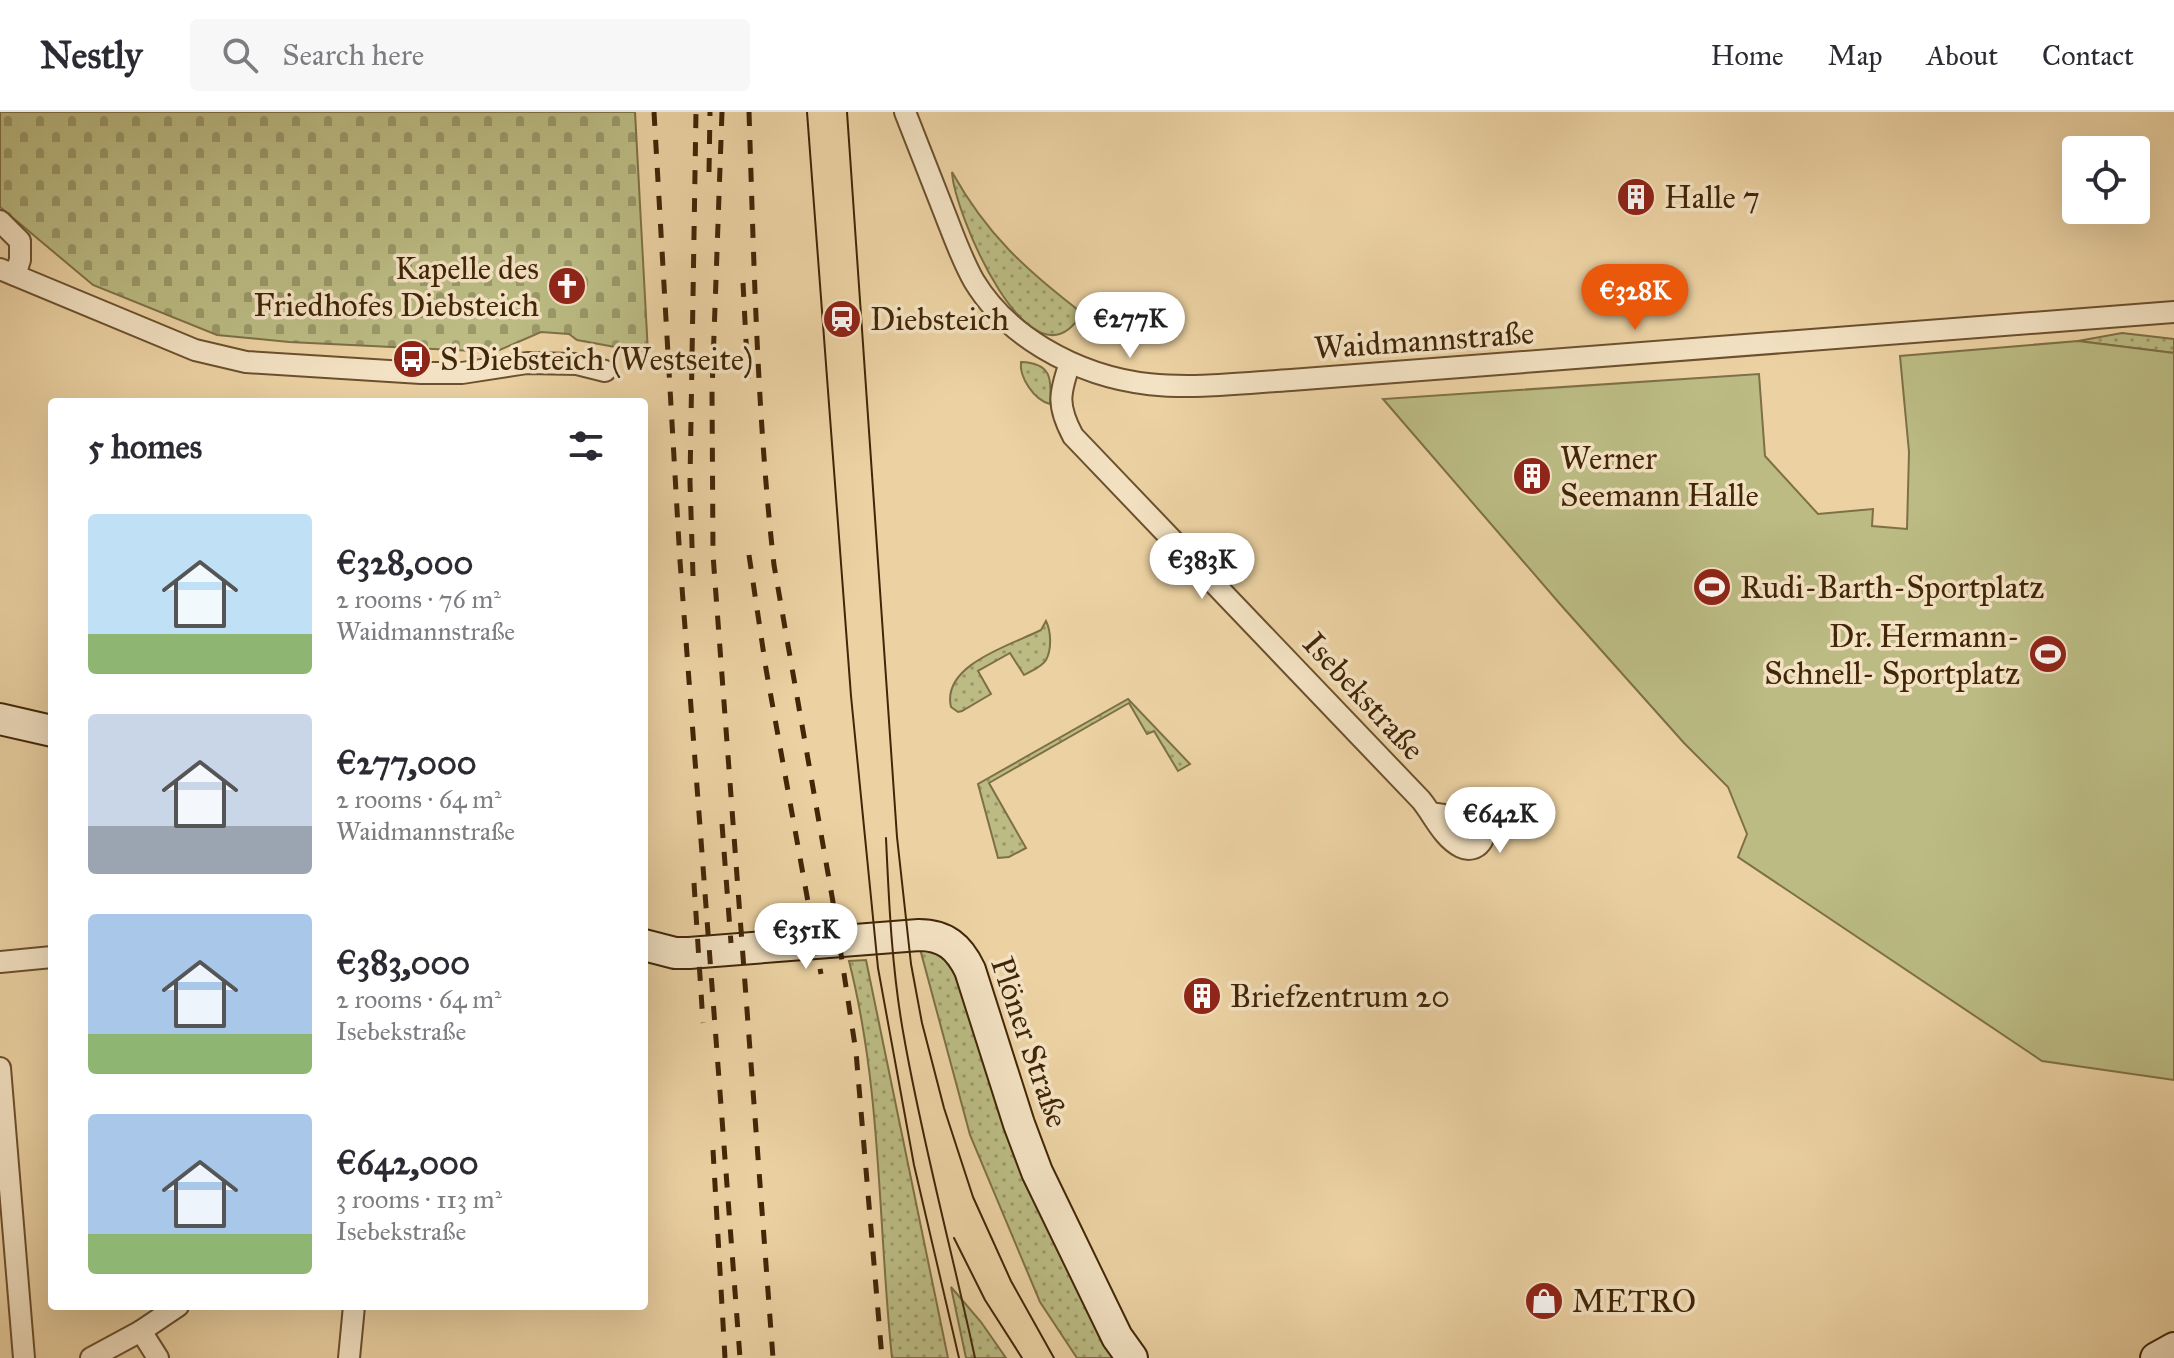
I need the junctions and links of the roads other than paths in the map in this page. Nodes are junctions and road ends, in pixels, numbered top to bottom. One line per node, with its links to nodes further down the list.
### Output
1 (905, 112): 5 (street, Waidmannstraße)
2 (0, 221): 3 (street)
3 (8, 272): 6 (street)
4 (2174, 312): 5 (street, Waidmannstraße)
5 (1070, 363): 9 (street, Isebekstraße)
6 (605, 371)
7 (0, 719): 8 (street)
8 (48, 730)
9 (1431, 813)
10 (648, 946): 21 (street, Plöner Straße)
11 (48, 957): 12 (street)
12 (0, 962)
13 (0, 1068): 17 (street)
14 (172, 1310): 16 (street)
15 (354, 1310): 20 (street)
16 (141, 1331): 18 (street); 19 (street)
17 (24, 1358)
18 (91, 1358)
19 (158, 1358)
20 (349, 1358)
21 (1132, 1358)

